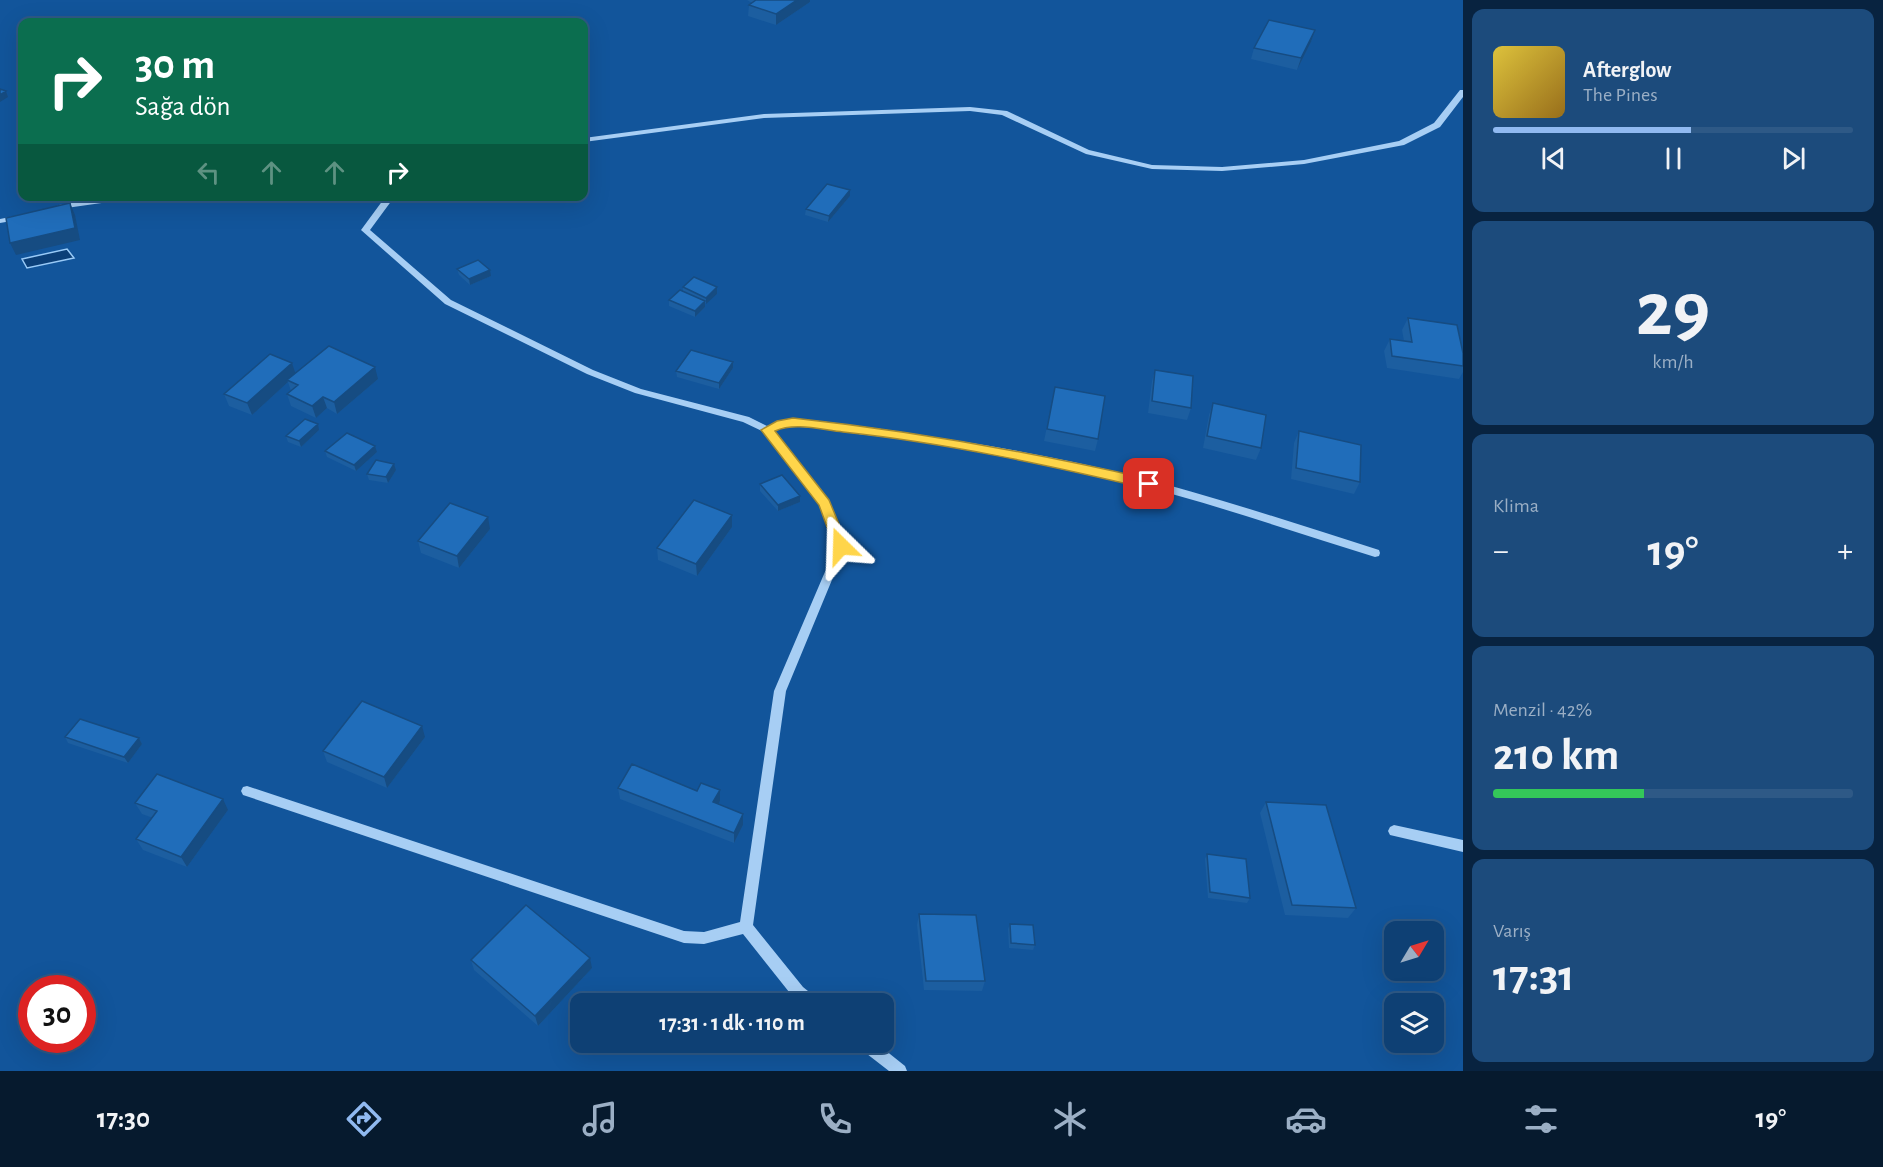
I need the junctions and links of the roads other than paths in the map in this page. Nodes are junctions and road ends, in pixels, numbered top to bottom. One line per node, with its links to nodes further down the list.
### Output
1 (1463, 92): 2 (street)
2 (588, 139)
3 (104, 201): 5 (street)
4 (387, 201): 8 (street)
5 (51, 209)
6 (30, 214): 7 (street)
7 (0, 222)
8 (767, 430): 9 (street); 13 (street)
9 (1375, 552)
10 (248, 791): 13 (street)
11 (1394, 831): 12 (street)
12 (1463, 846)
13 (746, 927): 14 (street)
14 (799, 993)
15 (877, 1053): 16 (street)
16 (900, 1071)

